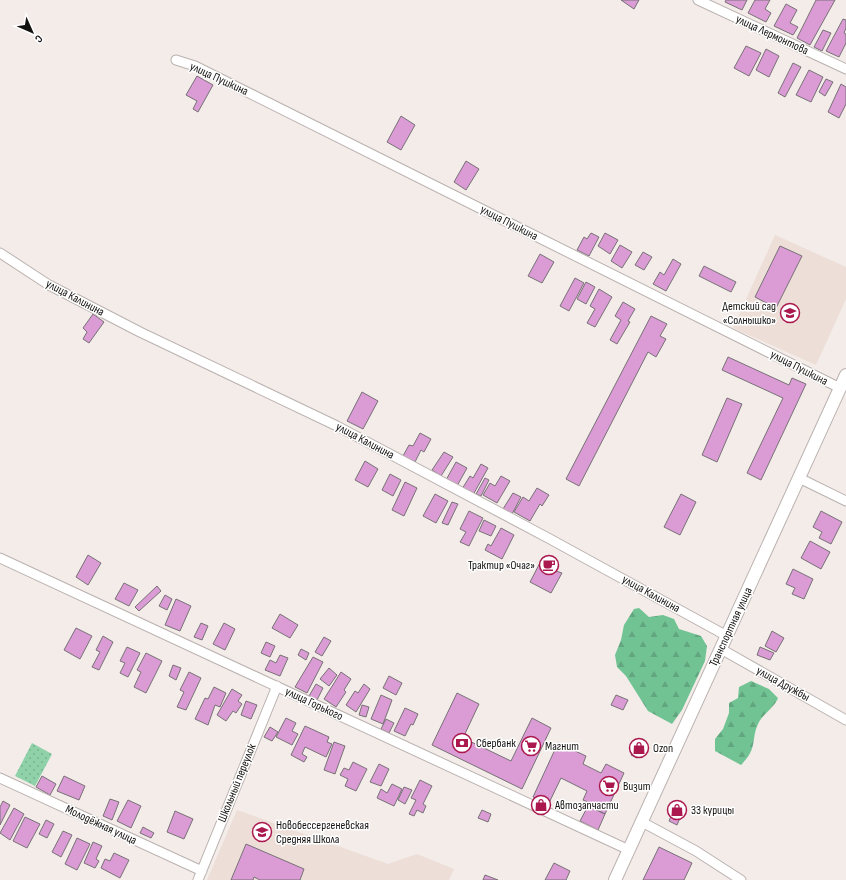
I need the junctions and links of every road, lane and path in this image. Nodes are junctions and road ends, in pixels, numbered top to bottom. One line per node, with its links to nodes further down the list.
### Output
1 (698, 0): 3 (street, улица Лермонтова)
2 (176, 60): 6 (street, улица Пушкина)
3 (846, 69)
4 (0, 253): 10 (street, улица Калинина)
5 (846, 374): 6 (street, Транспортная улица)
6 (840, 388): 7 (street, Транспортная улица)
7 (799, 478): 8 (street); 10 (street, Транспортная улица)
8 (846, 500)
9 (0, 558): 12 (street, улица Горького)
10 (727, 636): 11 (street, Транспортная улица)
11 (721, 649): 13 (street, улица Дружбы); 15 (street, Транспортная улица)
12 (277, 686): 16 (street, улица Горького); 17 (street, Школьный переулок)
13 (846, 720)
14 (0, 778): 17 (street, Молодёжная улица)
15 (642, 822): 16 (street, Транспортная улица); 20 (street)
16 (629, 850): 19 (street, Транспортная улица)
17 (202, 871): 18 (street, Школьный переулок)
18 (198, 880)
19 (615, 880)
20 (741, 880)

